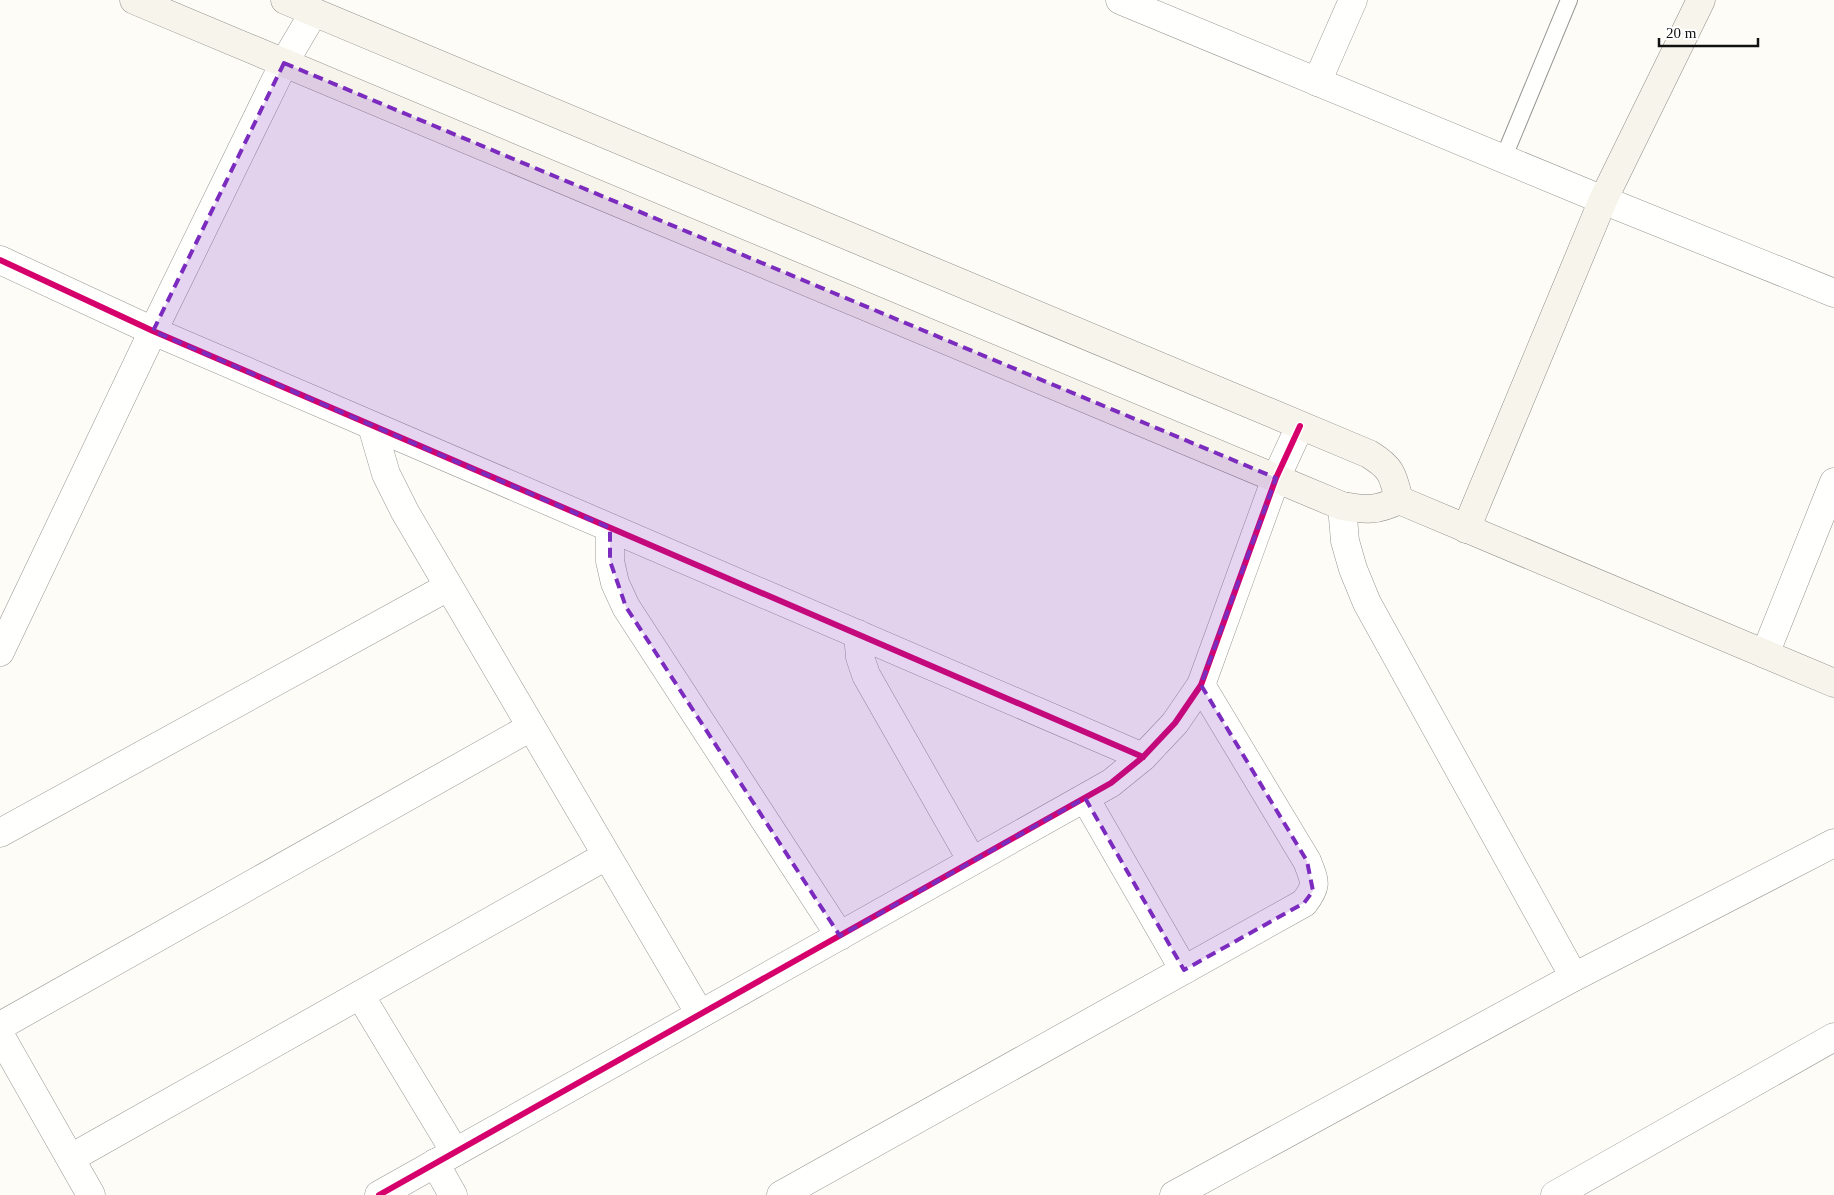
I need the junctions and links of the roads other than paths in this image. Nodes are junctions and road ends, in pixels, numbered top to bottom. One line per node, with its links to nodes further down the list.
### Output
1 (134, 0): 8 (main road)
2 (285, 0): 7 (main road)
3 (1120, 0): 9 (street)
4 (1352, 0): 9 (street)
5 (1569, 0): 10 (lane)
6 (1701, 0): 11 (main road)
7 (314, 12): 8 (street); 16 (main road)
8 (284, 63): 14 (street); 17 (main road)
9 (1317, 82): 10 (street)
10 (1504, 159): 11 (street)
11 (1603, 200): 13 (street); 22 (main road)
12 (0, 260): 14 (street)
13 (1834, 293)
14 (153, 331): 15 (street); 25 (street)
15 (372, 426): 21 (street); 23 (street)
16 (1300, 426): 17 (street); 19 (main road)
17 (1276, 478): 20 (main road); 28 (street)
18 (1834, 482): 26 (street)
19 (1399, 500): 20 (main road); 22 (main road)
20 (1342, 506): 38 (street)
21 (610, 528): 24 (street); 36 (street)
22 (1466, 529): 26 (main road)
23 (448, 587): 29 (street); 32 (street)
24 (858, 634): 30 (street); 35 (street)
25 (0, 652)
26 (1765, 654): 27 (main road)
27 (1834, 683)
28 (1201, 685): 30 (street); 37 (street)
29 (531, 727): 34 (street); 41 (street)
30 (1143, 757): 31 (street)
31 (1085, 798): 35 (street); 37 (street)
32 (0, 833)
33 (1834, 843): 38 (street)
34 (606, 856): 39 (street); 40 (street)
35 (972, 862): 36 (street)
36 (840, 936): 40 (street)
37 (1184, 970): 49 (street)
38 (1574, 977): 50 (street)
39 (360, 995): 44 (street); 45 (street)
40 (700, 1014): 45 (street)
41 (0, 1026)
42 (0, 1035): 44 (street)
43 (1834, 1037): 51 (street)
44 (70, 1158): 46 (street)
45 (445, 1158): 47 (street); 48 (street)
46 (91, 1195)
47 (379, 1195)
48 (453, 1195)
49 (782, 1195)
50 (1174, 1195)
51 (1554, 1195)

